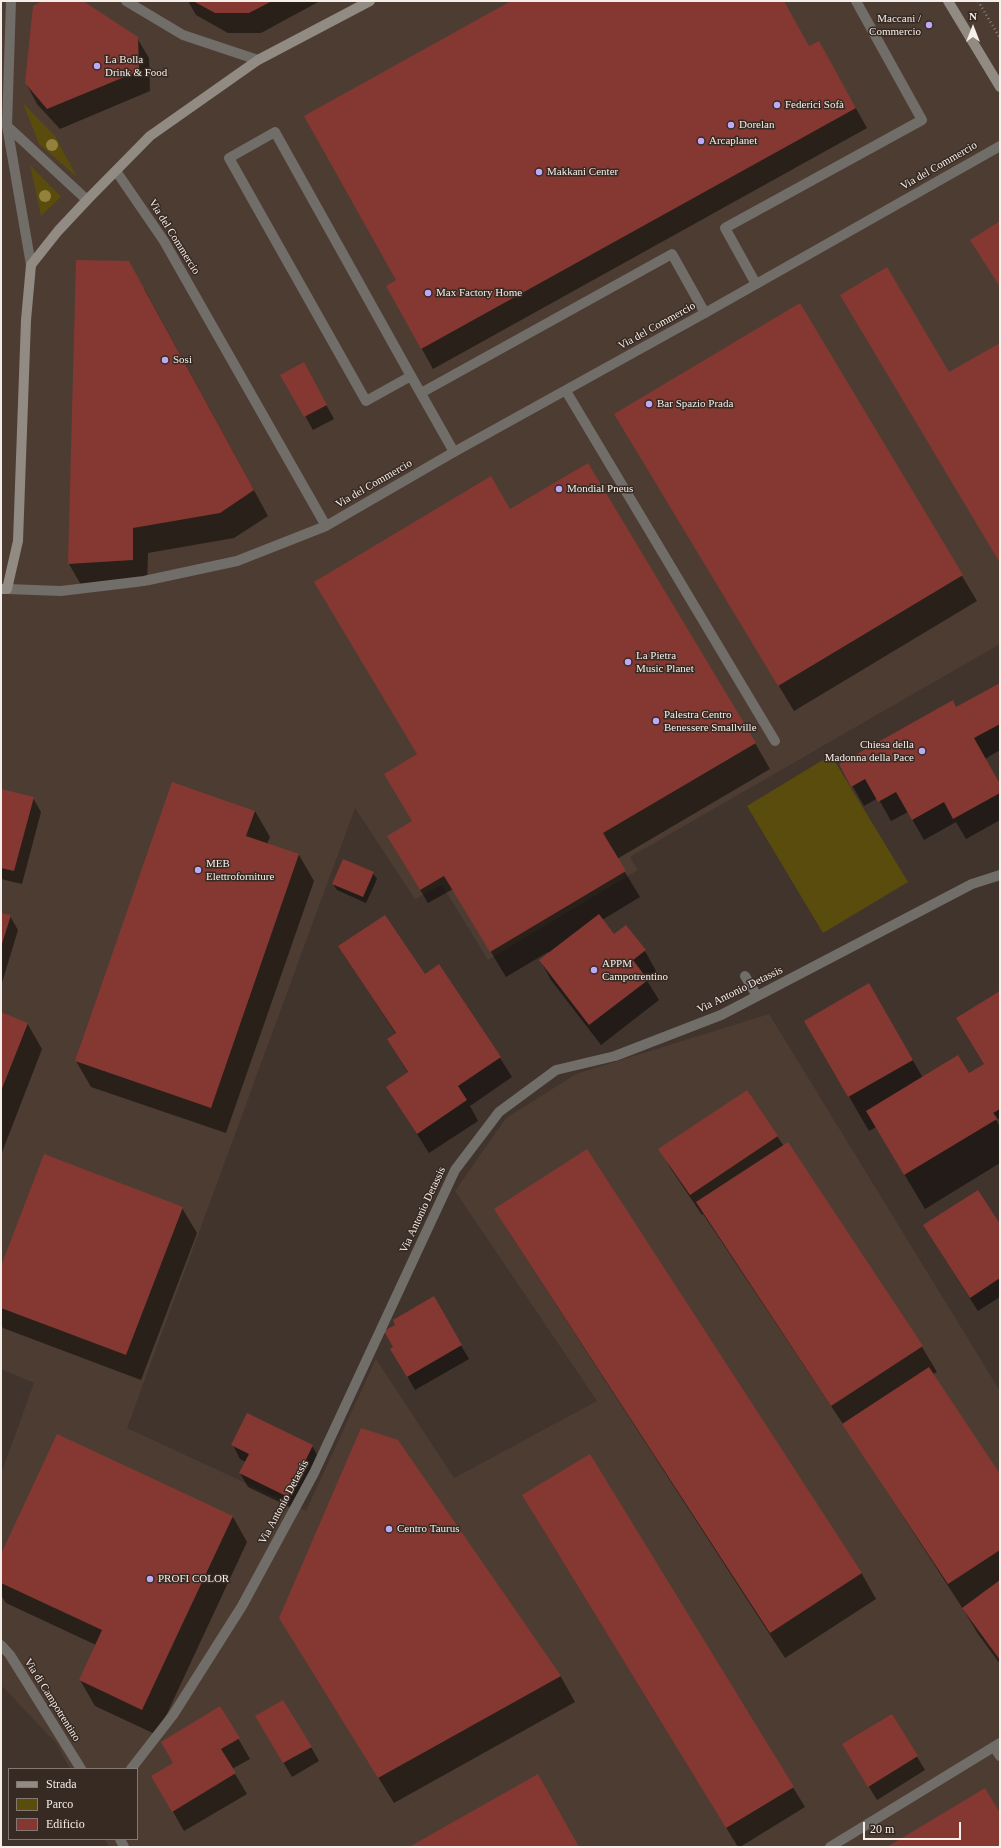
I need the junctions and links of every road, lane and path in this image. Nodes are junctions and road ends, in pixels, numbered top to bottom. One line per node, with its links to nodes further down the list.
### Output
1 (11, 1): 10 (street, Via del Commercio)
2 (126, 1): 8 (street)
3 (370, 1): 8 (street)
4 (856, 1): 15 (street)
5 (948, 1): 9 (street)
6 (978, 1): 7 (path)
7 (1000, 38)
8 (258, 60): 12 (street)
9 (1000, 87)
10 (7, 126): 13 (street); 14 (street, Via del Commercio)
11 (1000, 146): 15 (street, Via del Commercio)
12 (116, 171): 13 (street); 21 (street, Via del Commercio)
13 (87, 200): 14 (street)
14 (31, 265): 22 (street, Via del Commercio)
15 (756, 284): 16 (street, Via del Commercio)
16 (705, 313): 18 (street, Via del Commercio); 19 (street)
17 (411, 376): 17 (street); 19 (street)
18 (566, 391): 20 (street, Via del Commercio); 23 (street)
19 (421, 393): 20 (street)
20 (454, 452): 21 (street, Via del Commercio)
21 (326, 526): 22 (street, Via del Commercio)
22 (4, 589)
23 (775, 741)
24 (1000, 875): 26 (street, Via Antonio Detassis)
25 (745, 976): 26 (street)
26 (757, 996): 31 (street, Via Antonio Detassis)
27 (1, 1645): 30 (street, Via di Campotrentino)
28 (997, 1745): 29 (street); 32 (street)
29 (1000, 1756)
30 (80, 1768)
31 (132, 1768)
32 (830, 1847)

